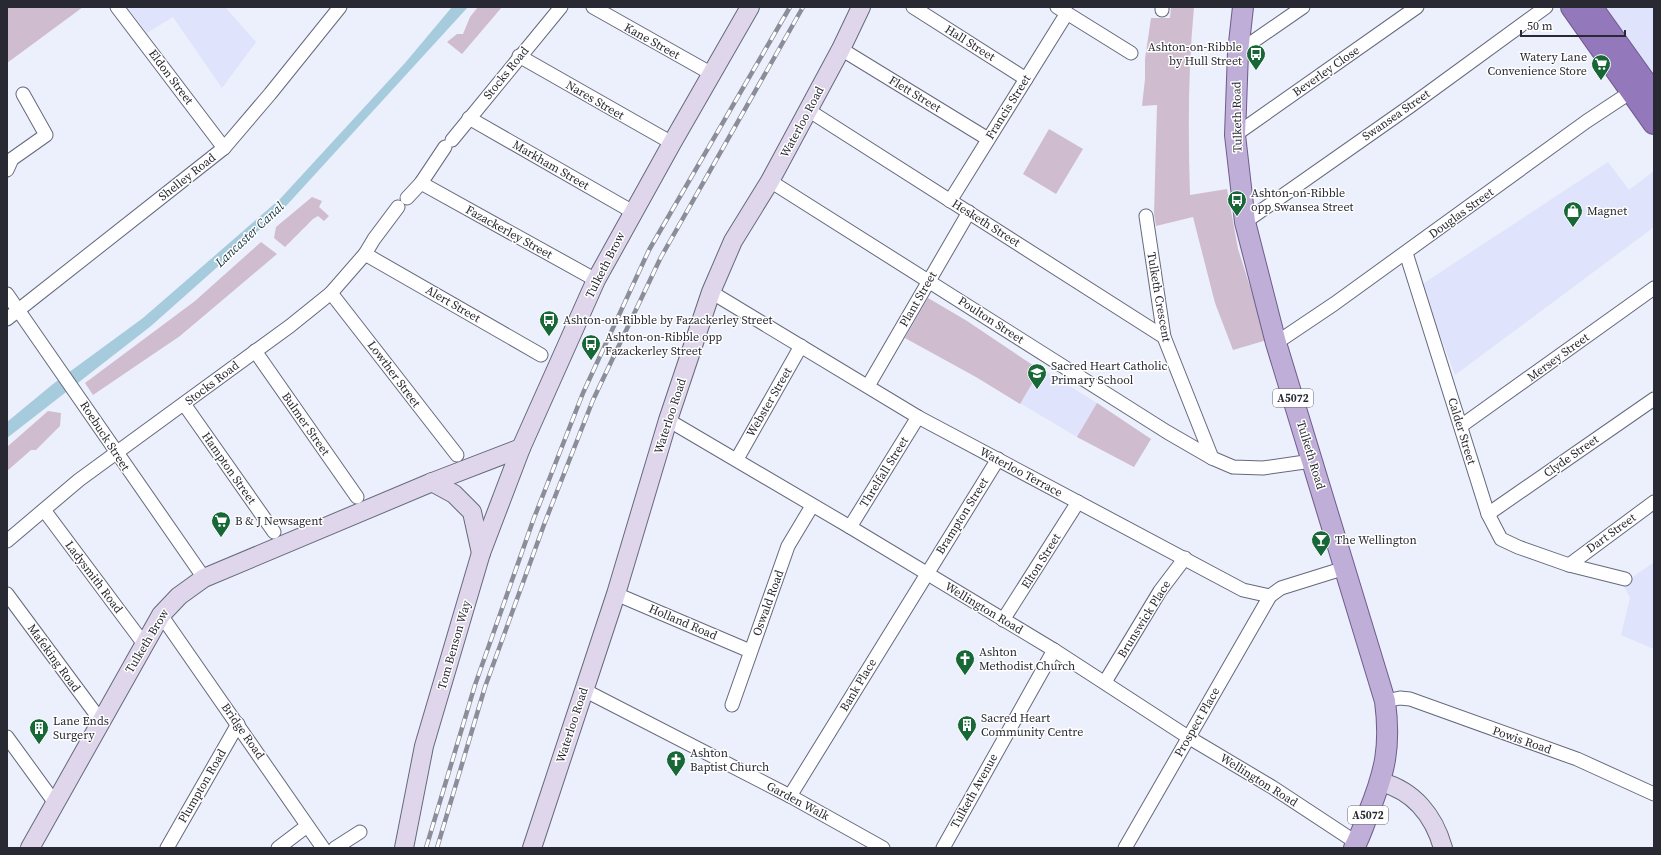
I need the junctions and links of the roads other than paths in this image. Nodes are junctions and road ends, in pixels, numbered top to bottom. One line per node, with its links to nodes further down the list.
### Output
1 (117, 7): 29 (street, Eldon Street)
2 (340, 7): 29 (street, Shelley Road)
3 (561, 7): 18 (street, Stocks Road)
4 (593, 7): 19 (street, Kane Street)
5 (750, 7): 19 (street, Tulketh Brow)
6 (861, 7): 15 (street, Waterloo Road)
7 (913, 7): 20 (street, Hall Street)
8 (1243, 7): 16 (main road, Tulketh Road / A5072)
9 (1303, 7): 16 (street)
10 (1417, 7): 26 (street, Beverley Close)
11 (1546, 7): 37 (street, Swansea Street)
12 (1572, 7): 21 (highway)
13 (1591, 7): 21 (highway)
14 (1062, 10): 17 (street); 20 (street, Francis Street)
15 (841, 49): 23 (street, Waterloo Road); 27 (street, Flett Street)
16 (1238, 52): 26 (main road, Tulketh Road / A5072)
17 (1131, 53)
18 (519, 56): 24 (street, Stocks Road); 28 (street, Nares Street)
19 (712, 74): 28 (street, Tulketh Brow)
20 (1026, 79): 27 (street, Francis Street)
21 (1644, 90): 25 (highway); 38 (street, Douglas Street)
22 (23, 94): 30 (street)
23 (808, 110): 31 (street, Waterloo Road); 33 (street, Hesketh Street)
24 (469, 118): 32 (street, Stocks Road); 34 (street, Markham Street)
25 (1654, 124)
26 (1235, 135): 37 (main road, Tulketh Road / A5072)
27 (988, 139): 33 (street, Francis Street)
28 (672, 143): 34 (street, Tulketh Brow)
29 (224, 148): 46 (street, Shelley Road)
30 (7, 170)
31 (770, 181): 41 (street, Poulton Street); 43 (street, Waterloo Road)
32 (421, 183): 39 (street, Stocks Road); 40 (street, Fazackerley Street)
33 (950, 201): 35 (street, Hesketh Street)
34 (633, 212): 40 (street, Tulketh Brow)
35 (969, 212): 41 (street, Plant Street); 48 (street, Hesketh Street)
36 (1146, 216): 48 (street, Tulketh Crescent)
37 (1245, 222): 49 (main road, Tulketh Road / A5072)
38 (1406, 253): 49 (street, Douglas Street); 58 (street, Calder Street)
39 (365, 254): 44 (street, Stocks Road); 52 (street, Alert Street)
40 (596, 280): 59 (street, Tulketh Brow)
41 (929, 280): 53 (street, Plant Street); 62 (street, Poulton Street)
42 (1654, 288): 58 (street, Mersey Street)
43 (711, 292): 50 (street, Waterloo Terrace); 57 (street, Waterloo Road)
44 (331, 293): 51 (street, Stocks Road); 61 (street, Lowther Street)
45 (7, 294): 46 (street, Roebuck Street)
46 (19, 311): 47 (street, Shelley Road); 60 (street, Roebuck Street)
47 (7, 319)
48 (1164, 337): 62 (street, Tulketh Crescent)
49 (1276, 342): 65 (main road, Tulketh Road / A5072)
50 (801, 346): 53 (street, Waterloo Terrace); 63 (street, Webster Street)
51 (255, 351): 55 (street, Stocks Road); 67 (street, Bulmer Street)
52 (541, 355)
53 (868, 386): 56 (street, Waterloo Terrace)
54 (1654, 398): 72 (street, Clyde Street)
55 (184, 404): 60 (street, Stocks Road); 74 (street, Hampton Street)
56 (918, 417): 64 (street, Waterloo Terrace); 73 (street, Threlfall Street)
57 (668, 420): 63 (street, Wellington Road); 84 (street, Waterloo Road)
58 (1461, 426): 72 (street, Calder Street)
59 (521, 448): 66 (street, Tulketh Brow); 76 (street, Tom Benson Way)
60 (115, 452): 71 (street, Stocks Road); 81 (street, Roebuck Street)
61 (457, 454)
62 (1212, 458): 65 (street)
63 (737, 459): 70 (street, Wellington Road)
64 (998, 459): 68 (street, Waterloo Terrace); 80 (street, Brampton Street)
65 (1312, 461): 79 (main road, Tulketh Road / A5072)
66 (432, 482): 76 (street); 81 (street, Tulketh Brow)
67 (357, 496)
68 (1078, 502): 77 (street, Waterloo Terrace); 87 (street, Elton Street)
69 (1654, 502): 78 (street, Dart Street)
70 (812, 506): 73 (street, Wellington Road); 90 (street, Oswald Road)
71 (44, 510): 75 (street, Stocks Road); 88 (street, Ladysmith Road)
72 (1488, 514): 78 (street, Calder Street)
73 (850, 526): 80 (street, Wellington Road)
74 (274, 532)
75 (7, 541)
76 (481, 553): 111 (street, Tom Benson Way)
77 (1185, 558): 85 (street, Waterloo Terrace); 91 (street, Brunswick Place)
78 (1569, 565): 82 (street, Calder Street)
79 (1345, 568): 85 (street); 93 (main road, Tulketh Road / A5072)
80 (926, 574): 87 (street, Wellington Road); 101 (street, Bank Place)
81 (204, 578): 86 (street, Tulketh Brow)
82 (1625, 579)
83 (7, 594): 95 (street, Mafeking Road)
84 (616, 594): 90 (street, Holland Road); 92 (street, Waterloo Road)
85 (1270, 596): 98 (street, Prospect Place)
86 (161, 615): 88 (street, Tulketh Brow); 96 (street, Bridge Road)
87 (1003, 620): 89 (street, Wellington Road)
88 (144, 644): 95 (street, Tulketh Brow)
89 (1054, 650): 91 (street, Wellington Road); 114 (street, Tulketh Avenue)
90 (750, 651): 94 (street, Oswald Road)
91 (1105, 682): 98 (street, Wellington Road)
92 (584, 690): 101 (street, Garden Walk); 112 (street, Waterloo Road)
93 (1385, 701): 99 (main road, Tulketh Road / A5072); 100 (street, Powis Road)
94 (732, 705)
95 (101, 721): 102 (street, Tulketh Brow)
96 (238, 724): 103 (street, Bridge Road); 107 (street, Plumpton Road)
97 (7, 737): 102 (street)
98 (1188, 737): 105 (street, Wellington Road); 115 (street, Prospect Place)
99 (1381, 782): 105 (main road, Tulketh Road / A5072); 116 (street)
100 (1654, 794)
101 (790, 796): 113 (street, Garden Walk)
102 (55, 803): 106 (street, Tulketh Brow)
103 (307, 826): 108 (street); 109 (street, Bridge Road)
104 (360, 832): 110 (street)
105 (1355, 845)
106 (30, 848)
107 (167, 848)
108 (278, 848)
109 (323, 848)
110 (335, 848)
111 (404, 848)
112 (532, 848)
113 (883, 848)
114 (943, 848)
115 (1125, 848)
116 (1443, 848)

